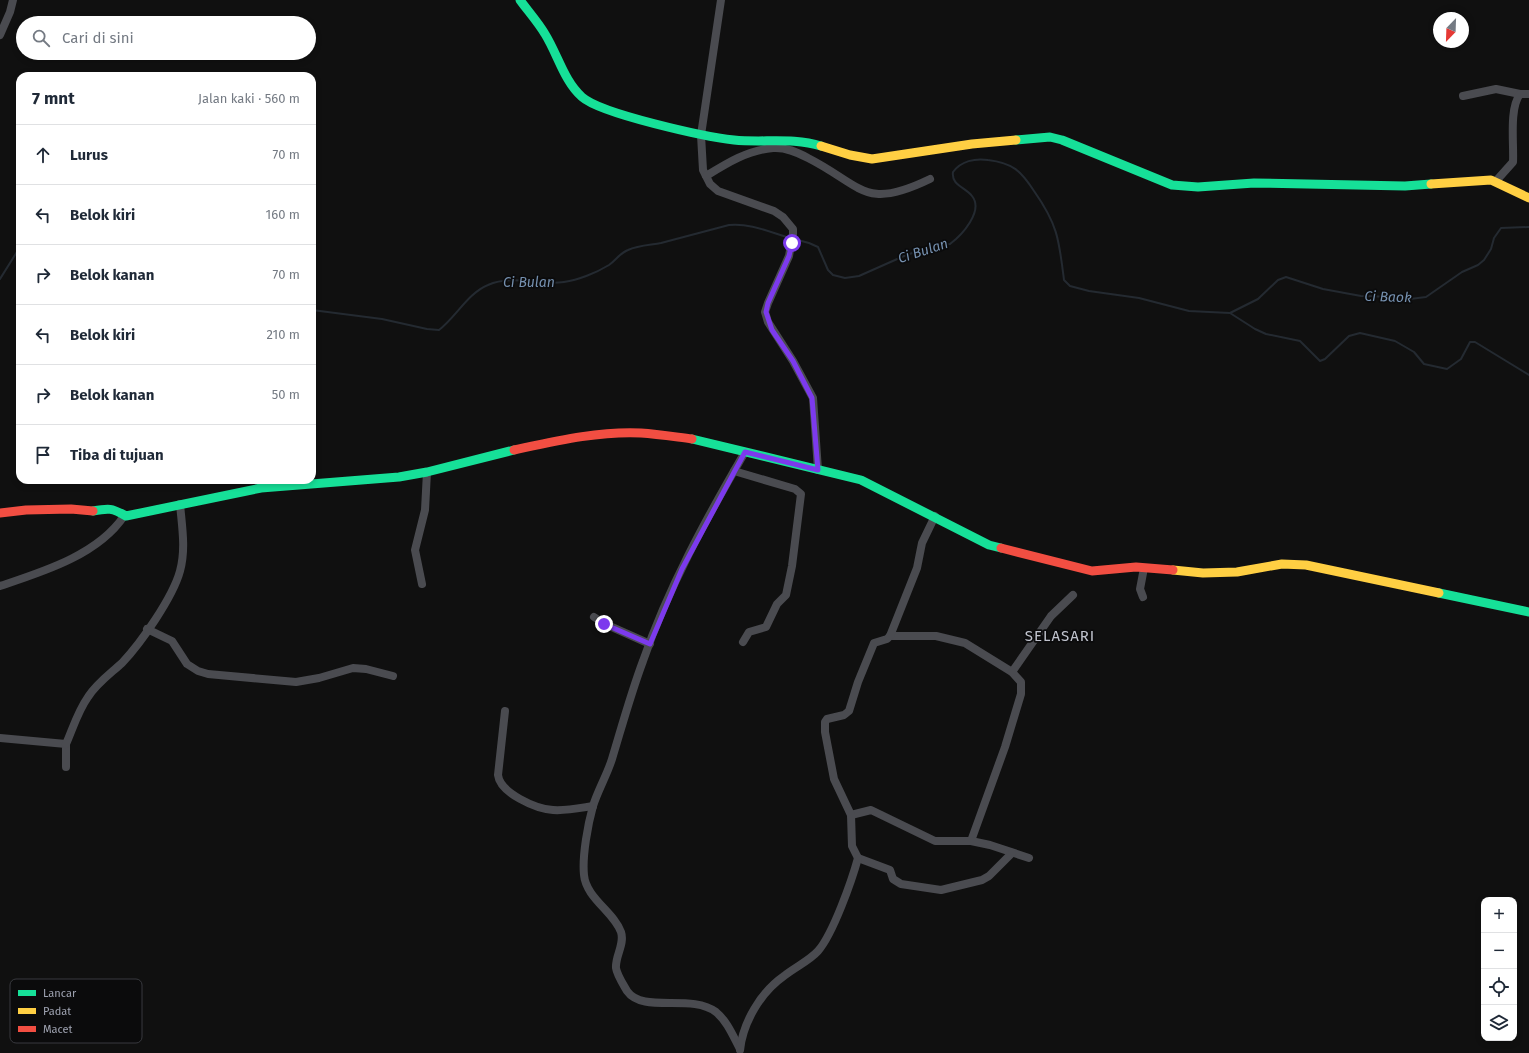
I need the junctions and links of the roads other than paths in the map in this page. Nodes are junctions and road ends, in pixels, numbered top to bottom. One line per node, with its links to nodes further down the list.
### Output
1 (13, 0): 4 (street)
2 (520, 0): 7 (street)
3 (721, 0): 7 (street)
4 (0, 35)
5 (1525, 94): 6 (street); 10 (street)
6 (1463, 96)
7 (701, 135): 8 (street); 10 (street)
8 (706, 176): 9 (street); 13 (street)
9 (930, 179)
10 (1496, 180): 11 (street)
11 (1529, 198)
12 (745, 452): 13 (street); 14 (street); 15 (street)
13 (818, 470): 21 (street)
14 (734, 471): 31 (street); 32 (street)
15 (428, 472): 16 (street); 23 (street)
16 (316, 483)
17 (303, 484): 18 (street)
18 (180, 504): 20 (street); 29 (street)
19 (0, 513): 20 (street)
20 (124, 516): 24 (street)
21 (935, 516): 22 (street); 30 (street)
22 (1144, 568): 26 (street); 27 (street)
23 (422, 584)
24 (0, 586)
25 (1073, 595): 33 (street)
26 (1143, 597)
27 (1529, 612)
28 (594, 618): 32 (street)
29 (148, 629): 34 (street); 37 (street)
30 (890, 636): 33 (street); 40 (street)
31 (743, 642)
32 (650, 644): 39 (street)
33 (1012, 672): 41 (street)
34 (393, 676)
35 (505, 711): 39 (street)
36 (0, 738): 37 (street)
37 (66, 744): 38 (street)
38 (66, 767)
39 (593, 806): 45 (street)
40 (851, 815): 41 (street); 43 (street)
41 (972, 841): 42 (street)
42 (1012, 853): 43 (street); 44 (street)
43 (858, 858): 45 (street)
44 (1029, 858)
45 (740, 1051)

